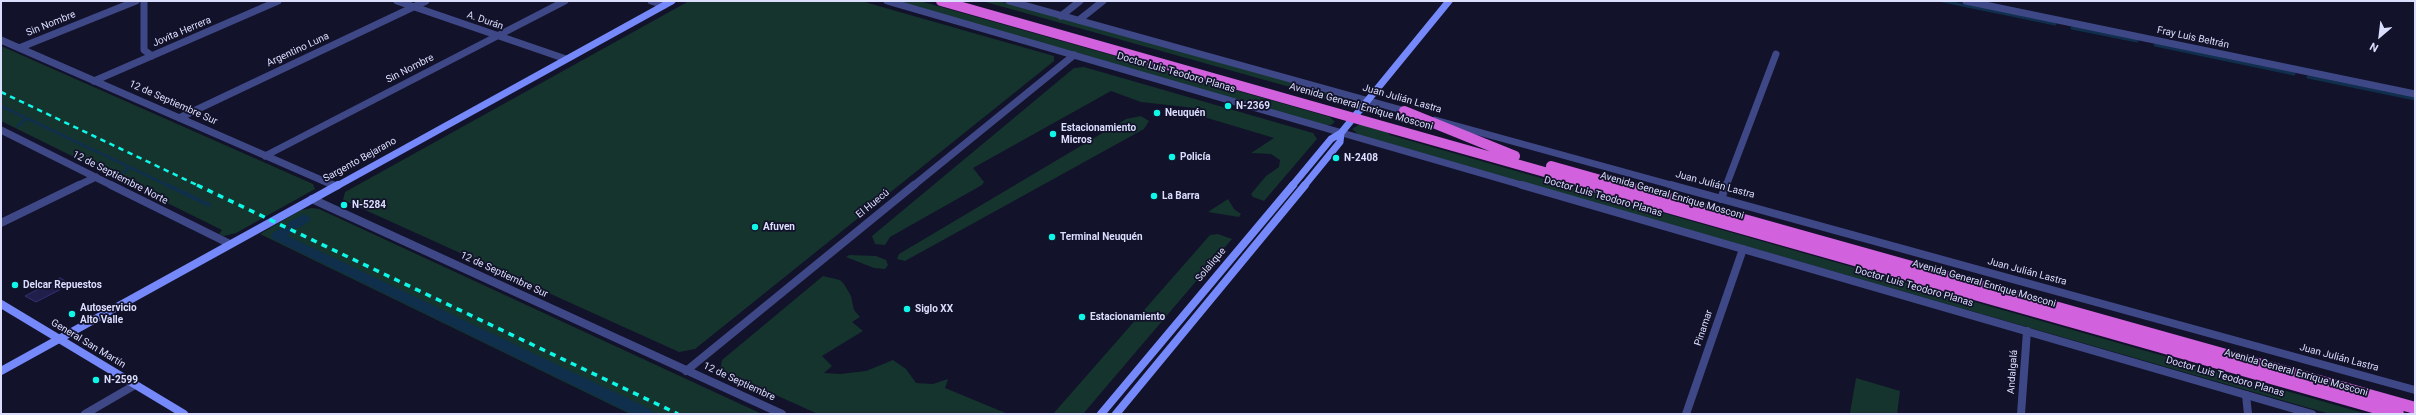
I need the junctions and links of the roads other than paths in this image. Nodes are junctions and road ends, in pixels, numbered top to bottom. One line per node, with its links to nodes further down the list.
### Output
1 (136, 1): 23 (street, Sin Nombre)
2 (144, 1): 26 (street)
3 (278, 1): 26 (street, Jovita Herrera)
4 (397, 1): 18 (street, A. Durán)
5 (426, 1): 18 (street, Argentino Luna)
6 (565, 1): 21 (street, Sin Nombre)
7 (652, 1): 17 (street)
8 (672, 1): 17 (main road, Sargento Bejarano)
9 (888, 1): 25 (street, Doctor Luis Teodoro Planas)
10 (941, 1): 32 (highway, Avenida General Enrique Mosconi)
11 (964, 1): 32 (highway, Avenida General Enrique Mosconi)
12 (1009, 1): 19 (street, Juan Julián Lastra)
13 (1080, 1): 19 (street)
14 (1103, 1): 20 (street)
15 (1449, 1): 30 (main road, Solalique)
16 (1966, 1): 29 (street, Fray Luis Beltrán)
17 (664, 5): 27 (main road, Sargento Bejarano)
18 (414, 7): 21 (street, A. Durán); 33 (street, Argentino Luna)
19 (1061, 16): 20 (street, Juan Julián Lastra)
20 (1079, 20): 30 (street, Juan Julián Lastra)
21 (497, 36): 27 (street, A. Durán); 36 (street, Sin Nombre)
22 (1, 40): 23 (street, 12 de Septiembre Sur)
23 (19, 48): 28 (street, 12 de Septiembre Sur)
24 (1776, 54): 41 (street)
25 (1074, 55): 35 (street, Doctor Luis Teodoro Planas); 48 (street, El Huecú)
26 (152, 56): 28 (street, Jovita Herrera)
27 (566, 60): 39 (main road, Sargento Bejarano)
28 (94, 81): 33 (street, 12 de Septiembre Sur)
29 (2415, 94)
30 (1367, 101): 31 (street, Juan Julián Lastra); 32 (main road, Solalique)
31 (1404, 111): 37 (highway); 41 (street, Juan Julián Lastra)
32 (1356, 115): 35 (main road, Solalique); 37 (highway, Avenida General Enrique Mosconi); 51 (highway, Avenida General Enrique Mosconi)
33 (179, 118): 36 (street, 12 de Septiembre Sur)
34 (1, 130): 38 (street, 12 de Septiembre Norte)
35 (1341, 132): 44 (street, Doctor Luis Teodoro Planas); 58 (main road, Solalique); 59 (main road, Solalique)
36 (265, 156): 39 (street, 12 de Septiembre Sur)
37 (1515, 156): 54 (highway, Avenida General Enrique Mosconi)
38 (96, 177): 42 (street); 43 (street, 12 de Septiembre Norte)
39 (335, 186): 40 (main road, Sargento Bejarano)
40 (312, 199): 43 (main road, Sargento Bejarano); 48 (street, 12 de Septiembre Sur)
41 (1721, 199): 52 (street, Juan Julián Lastra)
42 (1, 223)
43 (230, 244): 47 (main road, Sargento Bejarano)
44 (1743, 249): 46 (street, Doctor Luis Teodoro Planas); 60 (street, Pinamar)
45 (1, 304): 47 (main road, General San Martín)
46 (2027, 331): 53 (street, Doctor Luis Teodoro Planas); 61 (street, Andalgalá)
47 (59, 339): 49 (main road, Sargento Bejarano); 50 (main road, General San Martín)
48 (686, 370): 57 (street, 12 de Septiembre)
49 (1, 371)
50 (135, 384): 55 (street); 56 (main road, General San Martín)
51 (2308, 389): 64 (highway); 65 (highway, Avenida General Enrique Mosconi)
52 (2415, 390)
53 (2246, 395): 62 (street); 63 (street, Doctor Luis Teodoro Planas)
54 (2415, 408)
55 (85, 414)
56 (184, 414)
57 (782, 414)
58 (1101, 414)
59 (1116, 414)
60 (1686, 414)
61 (2021, 414)
62 (2248, 414)
63 (2312, 414)
64 (2378, 414)
65 (2398, 414)

